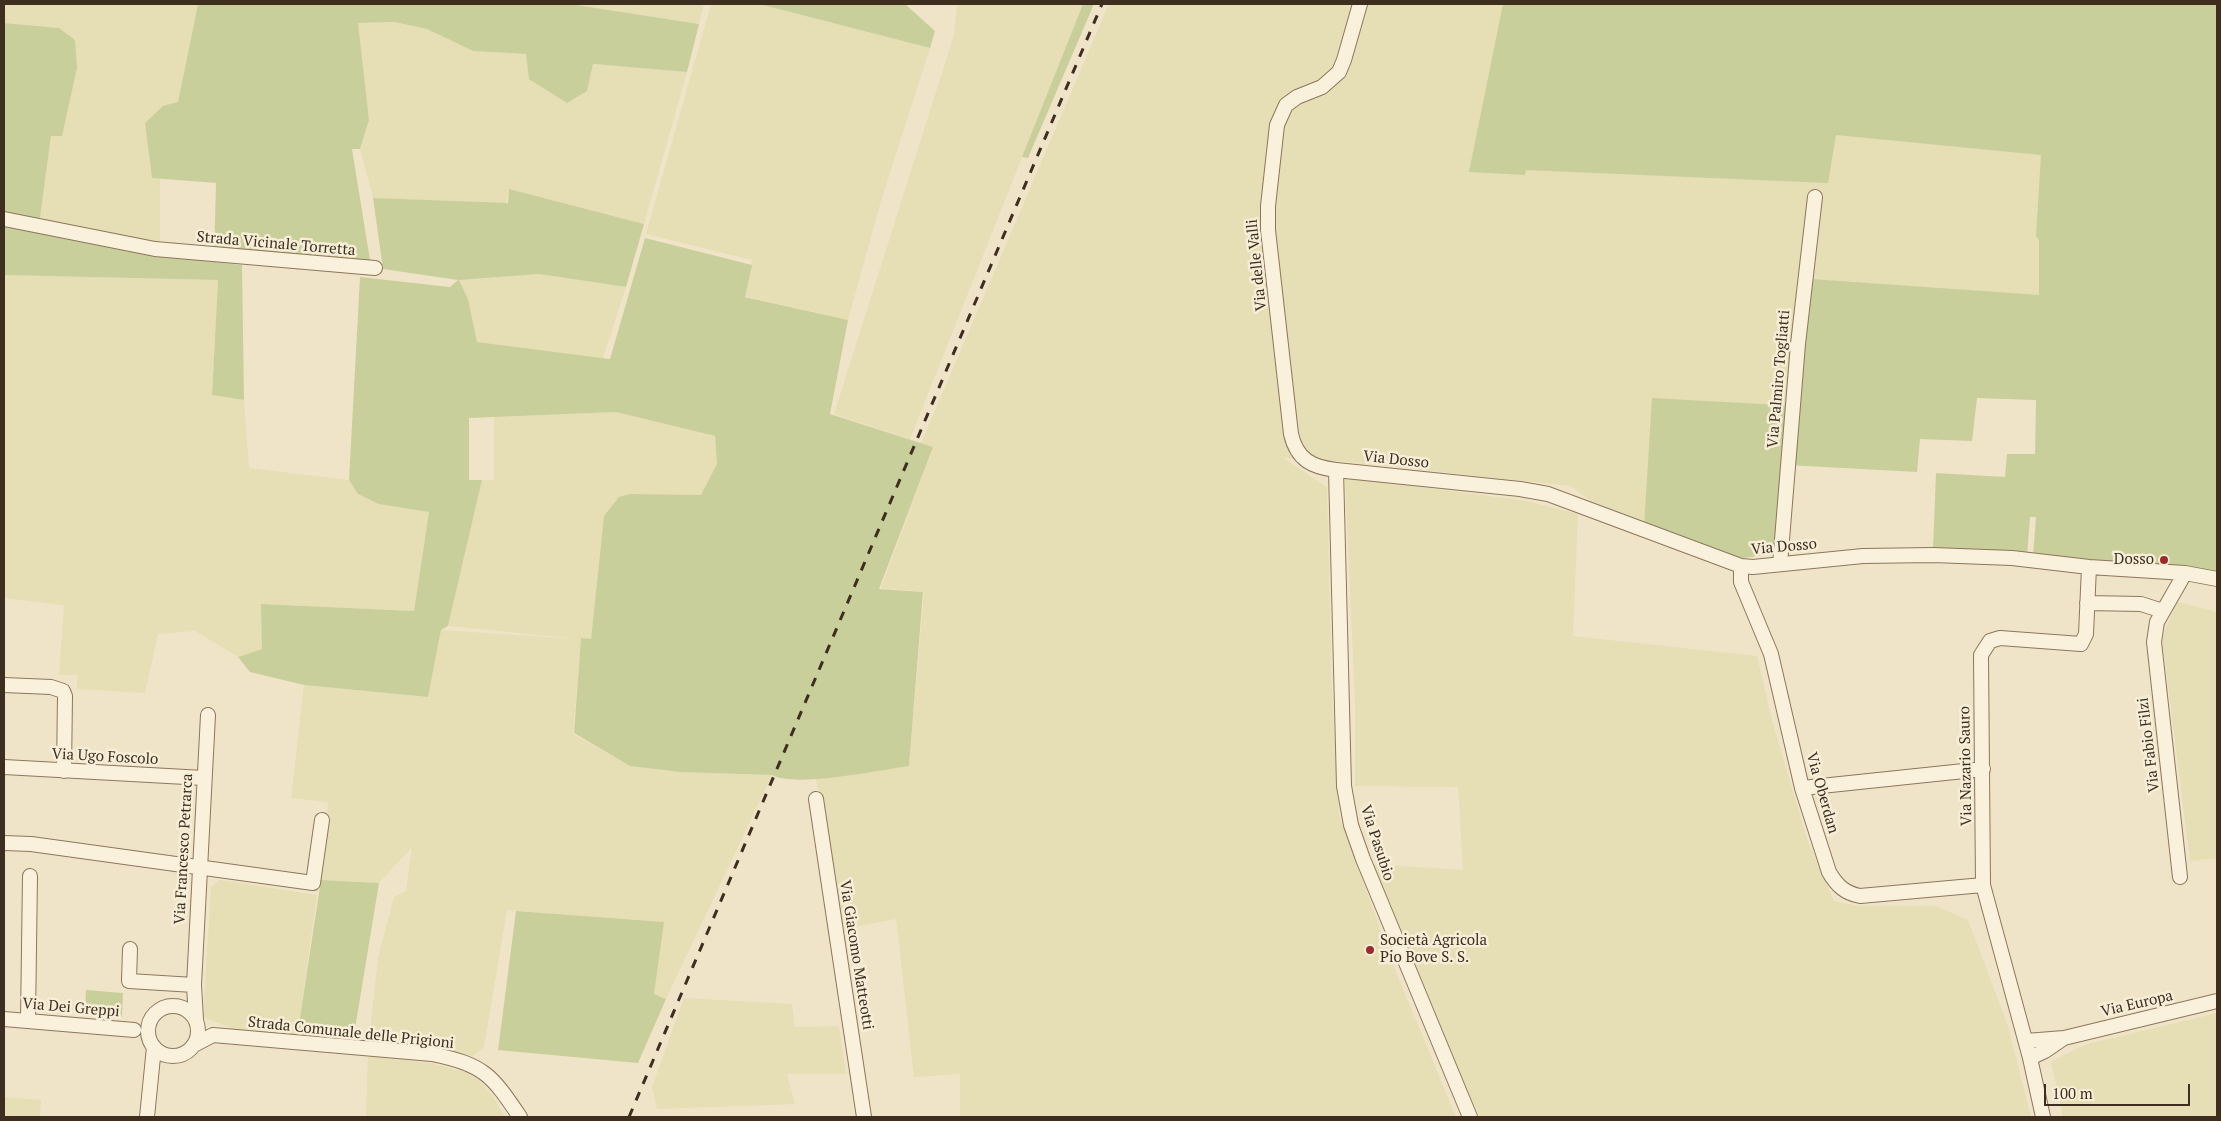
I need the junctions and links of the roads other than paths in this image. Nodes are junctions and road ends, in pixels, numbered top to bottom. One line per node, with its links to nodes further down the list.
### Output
1 (1360, 4): 5 (street, Via delle Valli)
2 (1815, 197): 6 (street, Via Palmiro Togliatti)
3 (4, 219): 4 (street, Strada Vicinale Torretta)
4 (375, 268)
5 (1336, 470): 7 (street, Via Dosso); 47 (street, Via Pasubio)
6 (1780, 564): 7 (street, Via Dosso); 8 (street, Via Dosso)
7 (1740, 566): 19 (street, Via Oberdan)
8 (2089, 567): 9 (street, Via Dosso); 11 (street, Via Nazario Sauro)
9 (2185, 572): 10 (street, Via Dosso); 12 (street, Via Fabio Filzi)
10 (2217, 579)
11 (2087, 603): 12 (street); 16 (street, Via Nazario Sauro)
12 (2163, 612): 25 (street, Via Fabio Filzi)
13 (4, 685): 17 (street)
14 (208, 715): 18 (street, Via Francesco Petrarca)
15 (4, 768): 17 (street, Via Ugo Foscolo)
16 (1982, 768): 19 (street); 26 (street, Via Nazario Sauro)
17 (64, 771): 18 (street, Via Ugo Foscolo)
18 (204, 778): 23 (street, Via Francesco Petrarca)
19 (1802, 788): 26 (street, Via Oberdan)
20 (816, 799): 46 (street, Via Giacomo Matteotti)
21 (322, 820): 23 (street)
22 (4, 843): 23 (street)
23 (199, 867): 28 (street, Via Francesco Petrarca)
24 (30, 876): 33 (street)
25 (2180, 877)
26 (1983, 885): 38 (street, Via Nazario Sauro)
27 (130, 949): 28 (street)
28 (194, 985): 30 (street); 34 (street, Via Francesco Petrarca)
29 (2217, 1001): 37 (street, Via Europa)
30 (174, 1006): 32 (street); 34 (street)
31 (4, 1019): 33 (street, Via Dei Greppi)
32 (152, 1019): 35 (street); 39 (street)
33 (28, 1020): 35 (street, Via Dei Greppi)
34 (196, 1022): 36 (street); 40 (street)
35 (134, 1030): 39 (street)
36 (213, 1035): 40 (street); 45 (street, Strada Comunale delle Prigioni)
37 (2064, 1038): 38 (street, Via Europa); 42 (street, Via Europa)
38 (2026, 1041): 42 (street, Via Nazario Sauro)
39 (152, 1044): 41 (street); 43 (street)
40 (194, 1045): 41 (street)
41 (176, 1056): 43 (street)
42 (2030, 1058): 48 (street, Via Nazario Sauro)
43 (152, 1078): 44 (street)
44 (147, 1117)
45 (520, 1117)
46 (864, 1117)
47 (1470, 1117)
48 (2044, 1117)

